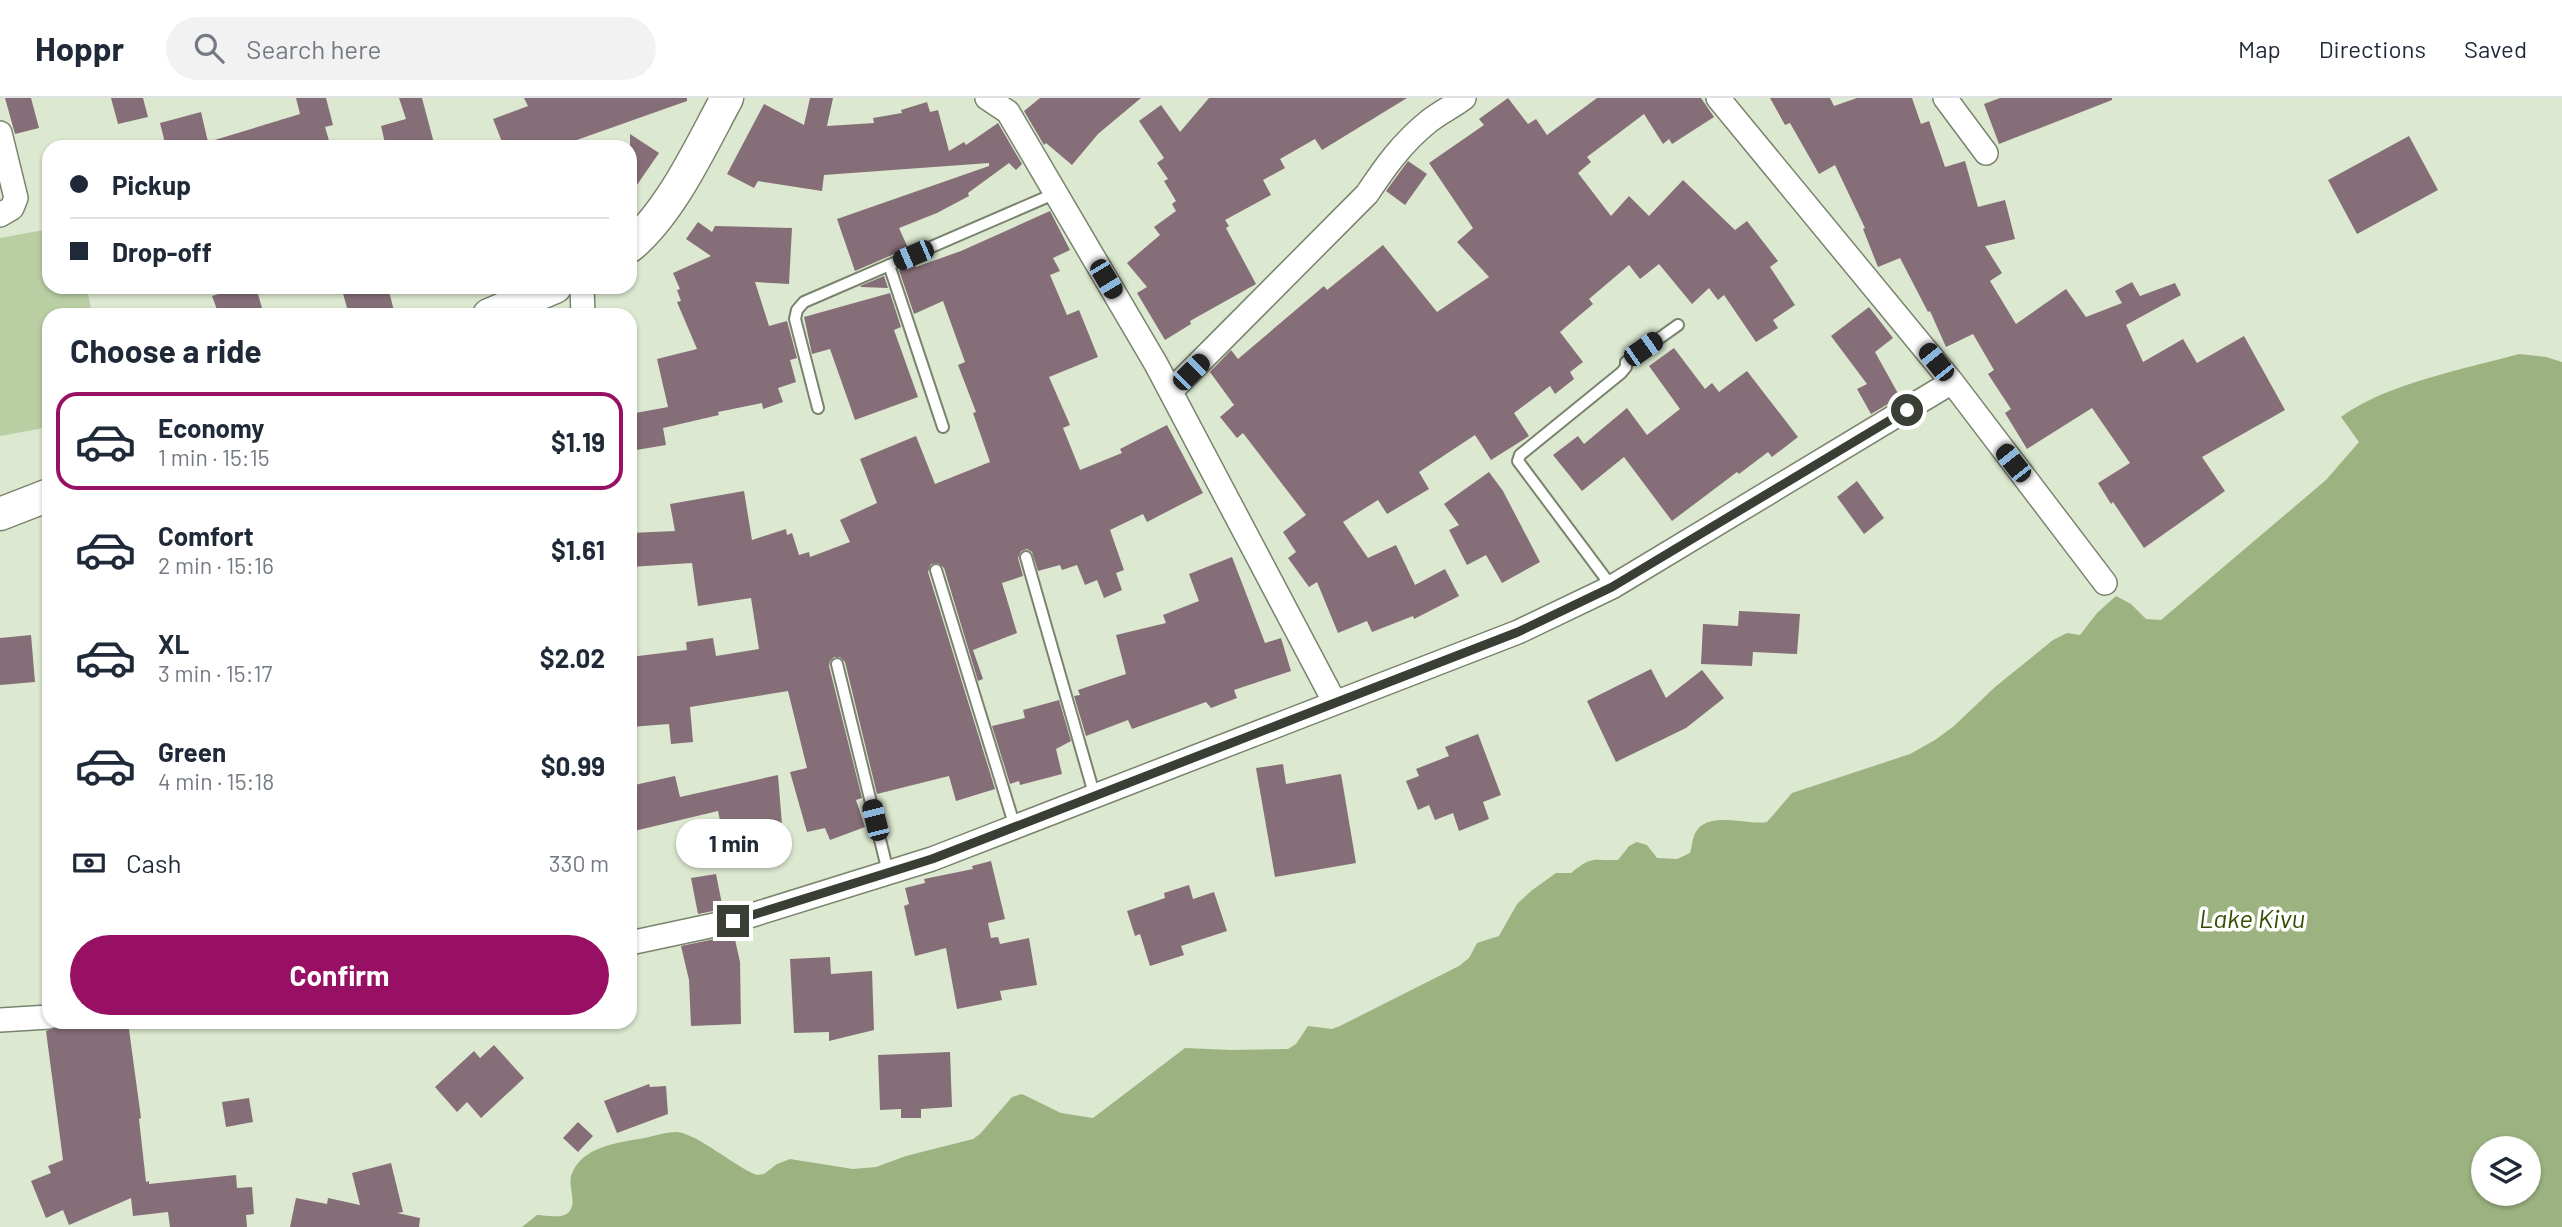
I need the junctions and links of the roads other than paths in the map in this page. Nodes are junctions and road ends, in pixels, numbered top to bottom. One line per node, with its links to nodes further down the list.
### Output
1 (727, 98): 11 (street)
2 (987, 98): 6 (street)
3 (1464, 98): 17 (street)
4 (1718, 98): 16 (street)
5 (1945, 98): 8 (street)
6 (1014, 105): 9 (street)
7 (0, 133): 10 (street)
8 (1986, 153)
9 (1056, 193): 12 (lane); 17 (street)
10 (0, 215)
11 (637, 240)
12 (889, 265): 18 (lane); 19 (lane)
13 (538, 294): 14 (street)
14 (506, 308)
15 (1678, 325): 25 (lane)
16 (1952, 382): 24 (street); 25 (street)
17 (1171, 391): 27 (street)
18 (818, 408)
19 (943, 426)
20 (42, 498): 21 (street)
21 (0, 514)
22 (1026, 558): 28 (lane)
23 (936, 570): 29 (lane)
24 (2105, 583)
25 (1612, 587): 27 (street)
26 (837, 664): 30 (lane)
27 (1334, 701): 28 (street)
28 (1095, 797): 29 (street)
29 (1015, 827): 30 (street)
30 (888, 872): 31 (street)
31 (637, 942)
32 (42, 1017): 33 (street)
33 (0, 1020)

